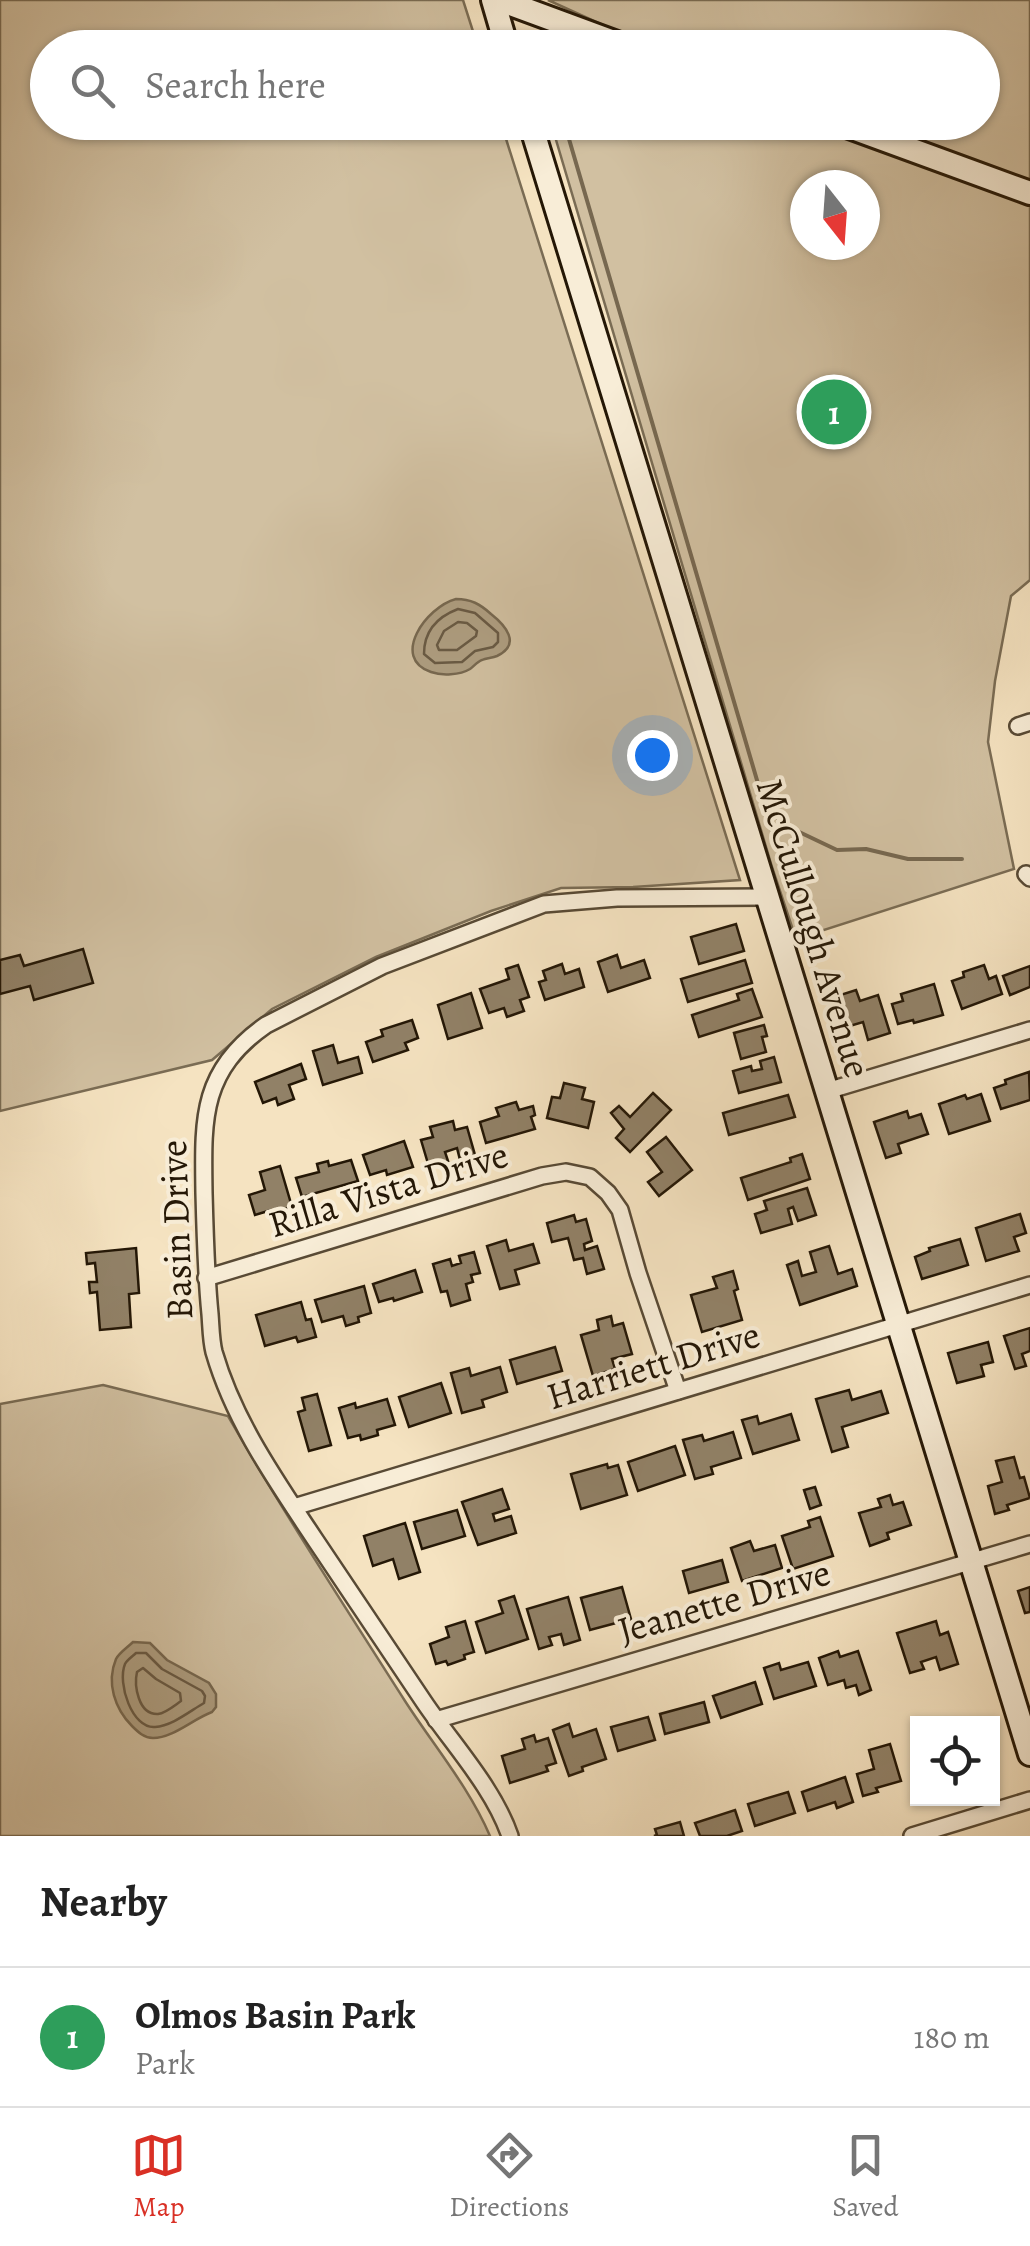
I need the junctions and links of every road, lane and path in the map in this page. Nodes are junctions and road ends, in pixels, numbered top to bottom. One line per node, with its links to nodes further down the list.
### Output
1 (496, 0): 2 (main road); 3 (main road)
2 (503, 30)
3 (580, 30)
4 (536, 140): 7 (main road, McCullough Avenue)
5 (884, 140): 6 (main road)
6 (1030, 194)
7 (768, 897): 9 (main road, McCullough Avenue); 10 (street, Basin Drive)
8 (1030, 1030): 9 (street)
9 (827, 1091): 12 (main road, McCullough Avenue)
10 (206, 1278): 13 (street, Rilla Vista Drive); 14 (street, Basin Drive)
11 (1030, 1286): 12 (street, Harriett Drive)
12 (898, 1324): 13 (street, Harriett Drive); 16 (main road, McCullough Avenue)
13 (678, 1391): 14 (street, Harriett Drive)
14 (294, 1507): 17 (street, Basin Drive)
15 (1030, 1544): 16 (street, Jeanette Drive)
16 (971, 1562): 17 (street, Jeanette Drive); 18 (main road, McCullough Avenue)
17 (436, 1720): 20 (street, Basin Drive)
18 (1030, 1754)
19 (1030, 1800): 21 (street)
20 (510, 1836)
21 (912, 1836)

